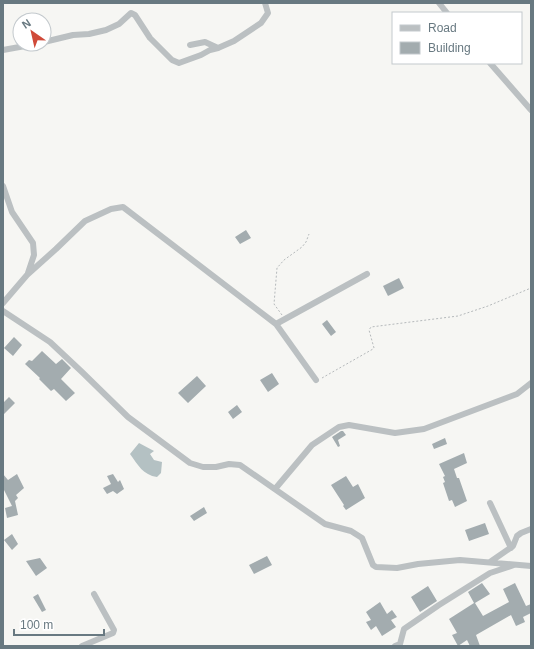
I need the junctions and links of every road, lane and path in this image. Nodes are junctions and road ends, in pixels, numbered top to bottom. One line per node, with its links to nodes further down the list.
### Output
1 (265, 3): 6 (street)
2 (439, 3): 3 (street)
3 (447, 12)
4 (52, 40): 6 (street)
5 (190, 45): 6 (street)
6 (218, 48)
7 (491, 64): 8 (street)
8 (531, 110)
9 (3, 186): 12 (street)
10 (309, 234): 16 (path)
11 (367, 274): 16 (street)
12 (27, 275): 14 (street); 17 (street)
13 (531, 288): 18 (path)
14 (3, 303)
15 (3, 311): 20 (street)
16 (285, 319): 17 (street)
17 (276, 324): 18 (street)
18 (316, 380)
19 (531, 383): 20 (street)
20 (275, 489): 24 (street)
21 (490, 503): 23 (street)
22 (531, 528): 23 (street)
23 (511, 548): 24 (street)
24 (490, 562): 25 (street)
25 (517, 565): 26 (street); 29 (street)
26 (531, 566)
27 (94, 594): 28 (street)
28 (82, 646)
29 (396, 646)

